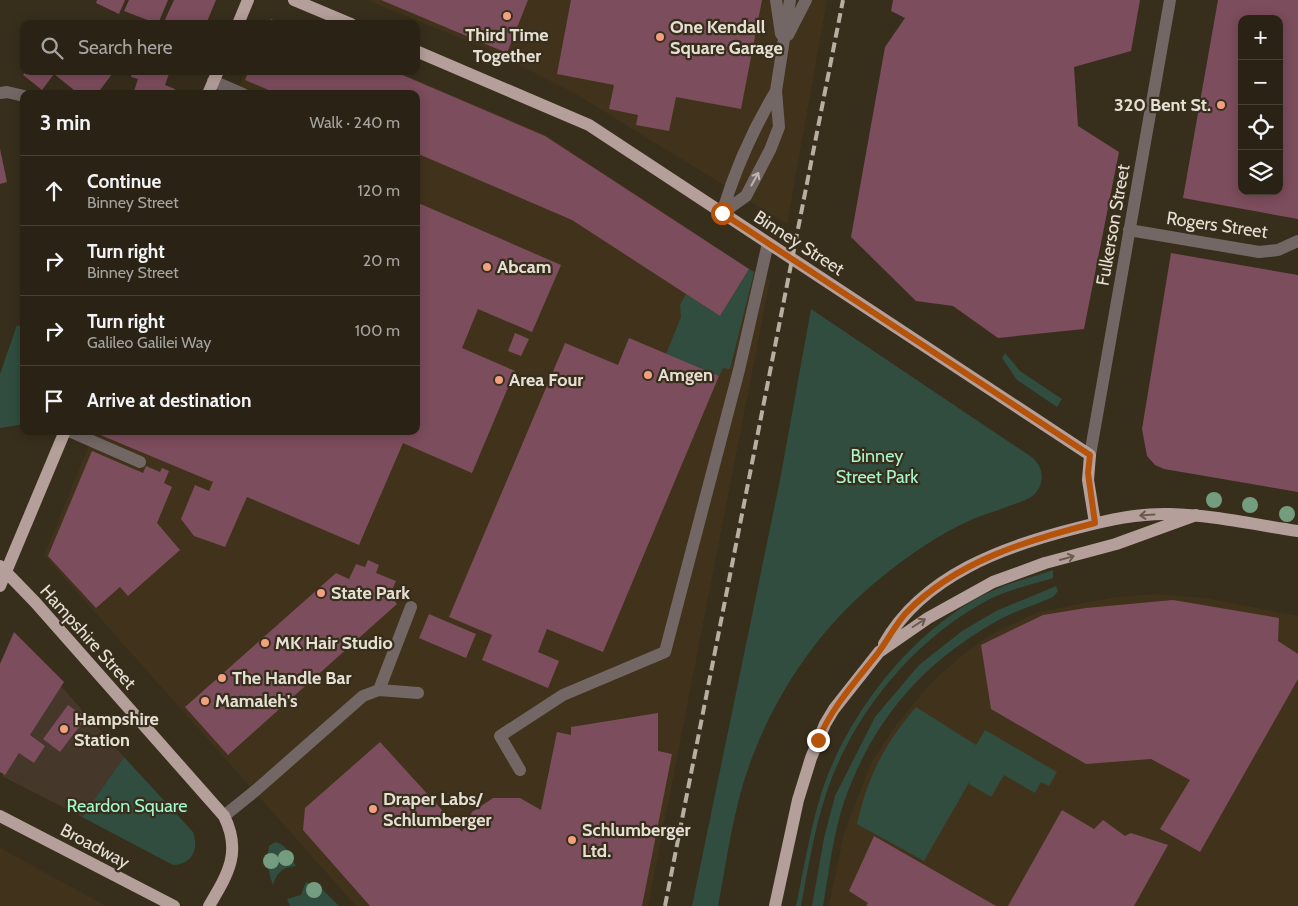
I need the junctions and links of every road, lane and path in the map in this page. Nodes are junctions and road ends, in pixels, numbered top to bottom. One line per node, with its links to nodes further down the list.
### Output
1 (248, 0): 7 (main road)
2 (294, 0): 8 (main road)
3 (776, 0): 9 (street)
4 (790, 0): 9 (street)
5 (806, 0): 9 (street)
6 (1170, 0): 18 (street, Fulkerson Street)
7 (240, 20)
8 (342, 20)
9 (783, 44): 14 (street)
10 (420, 53): 17 (main road, Binney Street)
11 (216, 76): 12 (main road); 13 (street)
12 (210, 90)
13 (237, 90)
14 (776, 91): 17 (street); 17 (street, one-way to 14)
15 (0, 93): 16 (street)
16 (20, 95)
17 (722, 213): 20 (main road, Binney Street)
18 (1129, 230): 19 (street, Rogers Street); 23 (street, Fulkerson Street)
19 (1298, 241)
20 (768, 243): 23 (main road, Binney Street); 34 (street)
21 (65, 435): 28 (main road)
22 (76, 435): 24 (street)
23 (1090, 455): 26 (main road)
24 (140, 462)
25 (1196, 515): 26 (main road, one-way to 26); 27 (main road); 31 (main road, one-way to 25)
26 (1095, 523): 31 (main road)
27 (1298, 532)
28 (3, 569): 29 (main road); 36 (main road, Hampshire Street)
29 (0, 586)
30 (411, 607): 32 (street)
31 (879, 652): 39 (main road)
32 (379, 690): 33 (street); 36 (street)
33 (418, 693)
34 (520, 770)
35 (0, 816): 37 (main road, Broadway)
36 (224, 816): 38 (main road, Hampshire Street)
37 (174, 906)
38 (209, 906)
39 (775, 906)

